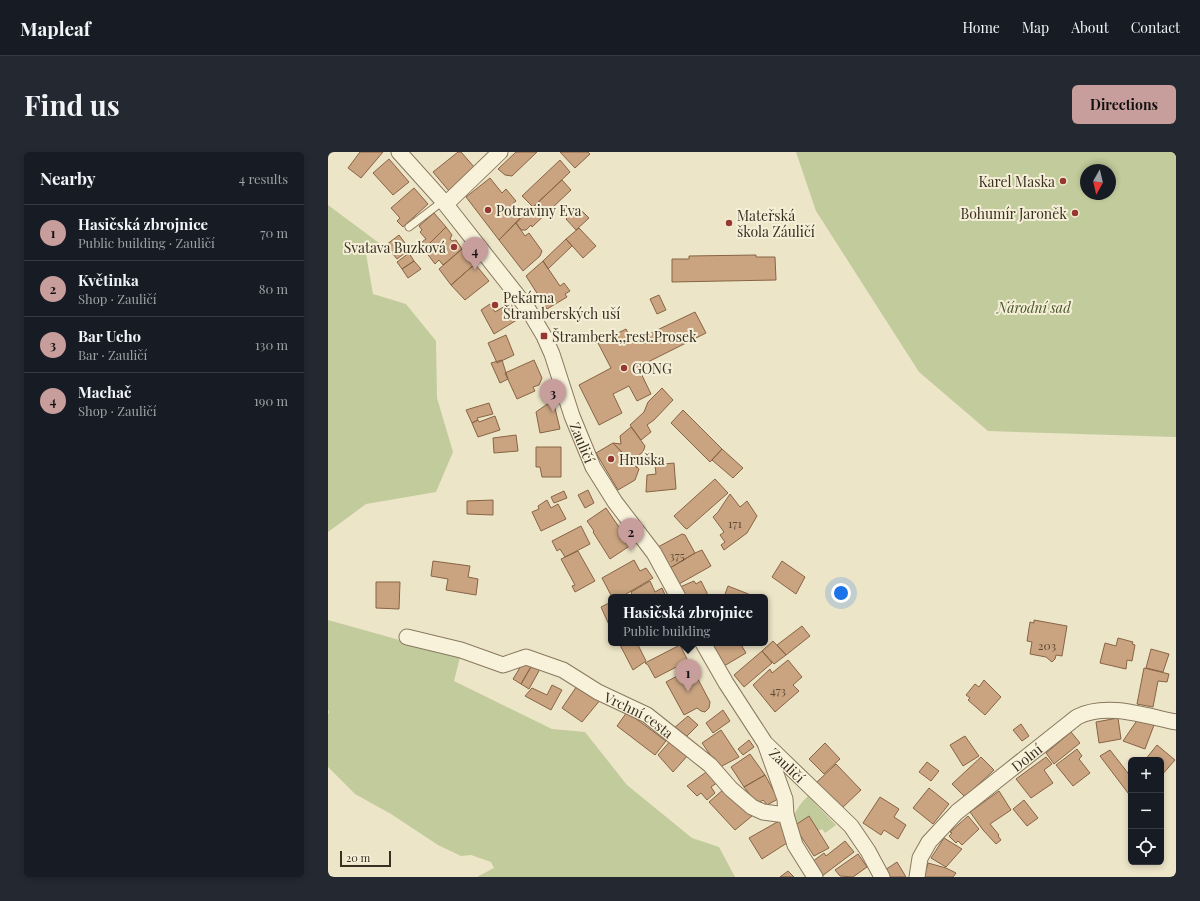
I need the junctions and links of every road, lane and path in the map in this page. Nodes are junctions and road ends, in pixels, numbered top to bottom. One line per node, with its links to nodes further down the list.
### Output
1 (399, 152): 3 (street, Zauličí)
2 (500, 152): 3 (street)
3 (445, 203): 4 (lane); 5 (street, Zauličí)
4 (409, 227)
5 (676, 594)
6 (407, 637): 10 (street, Vrchní cesta)
7 (705, 646): 9 (street, Zauličí)
8 (1176, 722): 13 (street, Dolní)
9 (765, 743): 10 (street); 12 (street, Zauličí)
10 (786, 815): 11 (street)
11 (815, 877)
12 (882, 877)
13 (917, 877)

